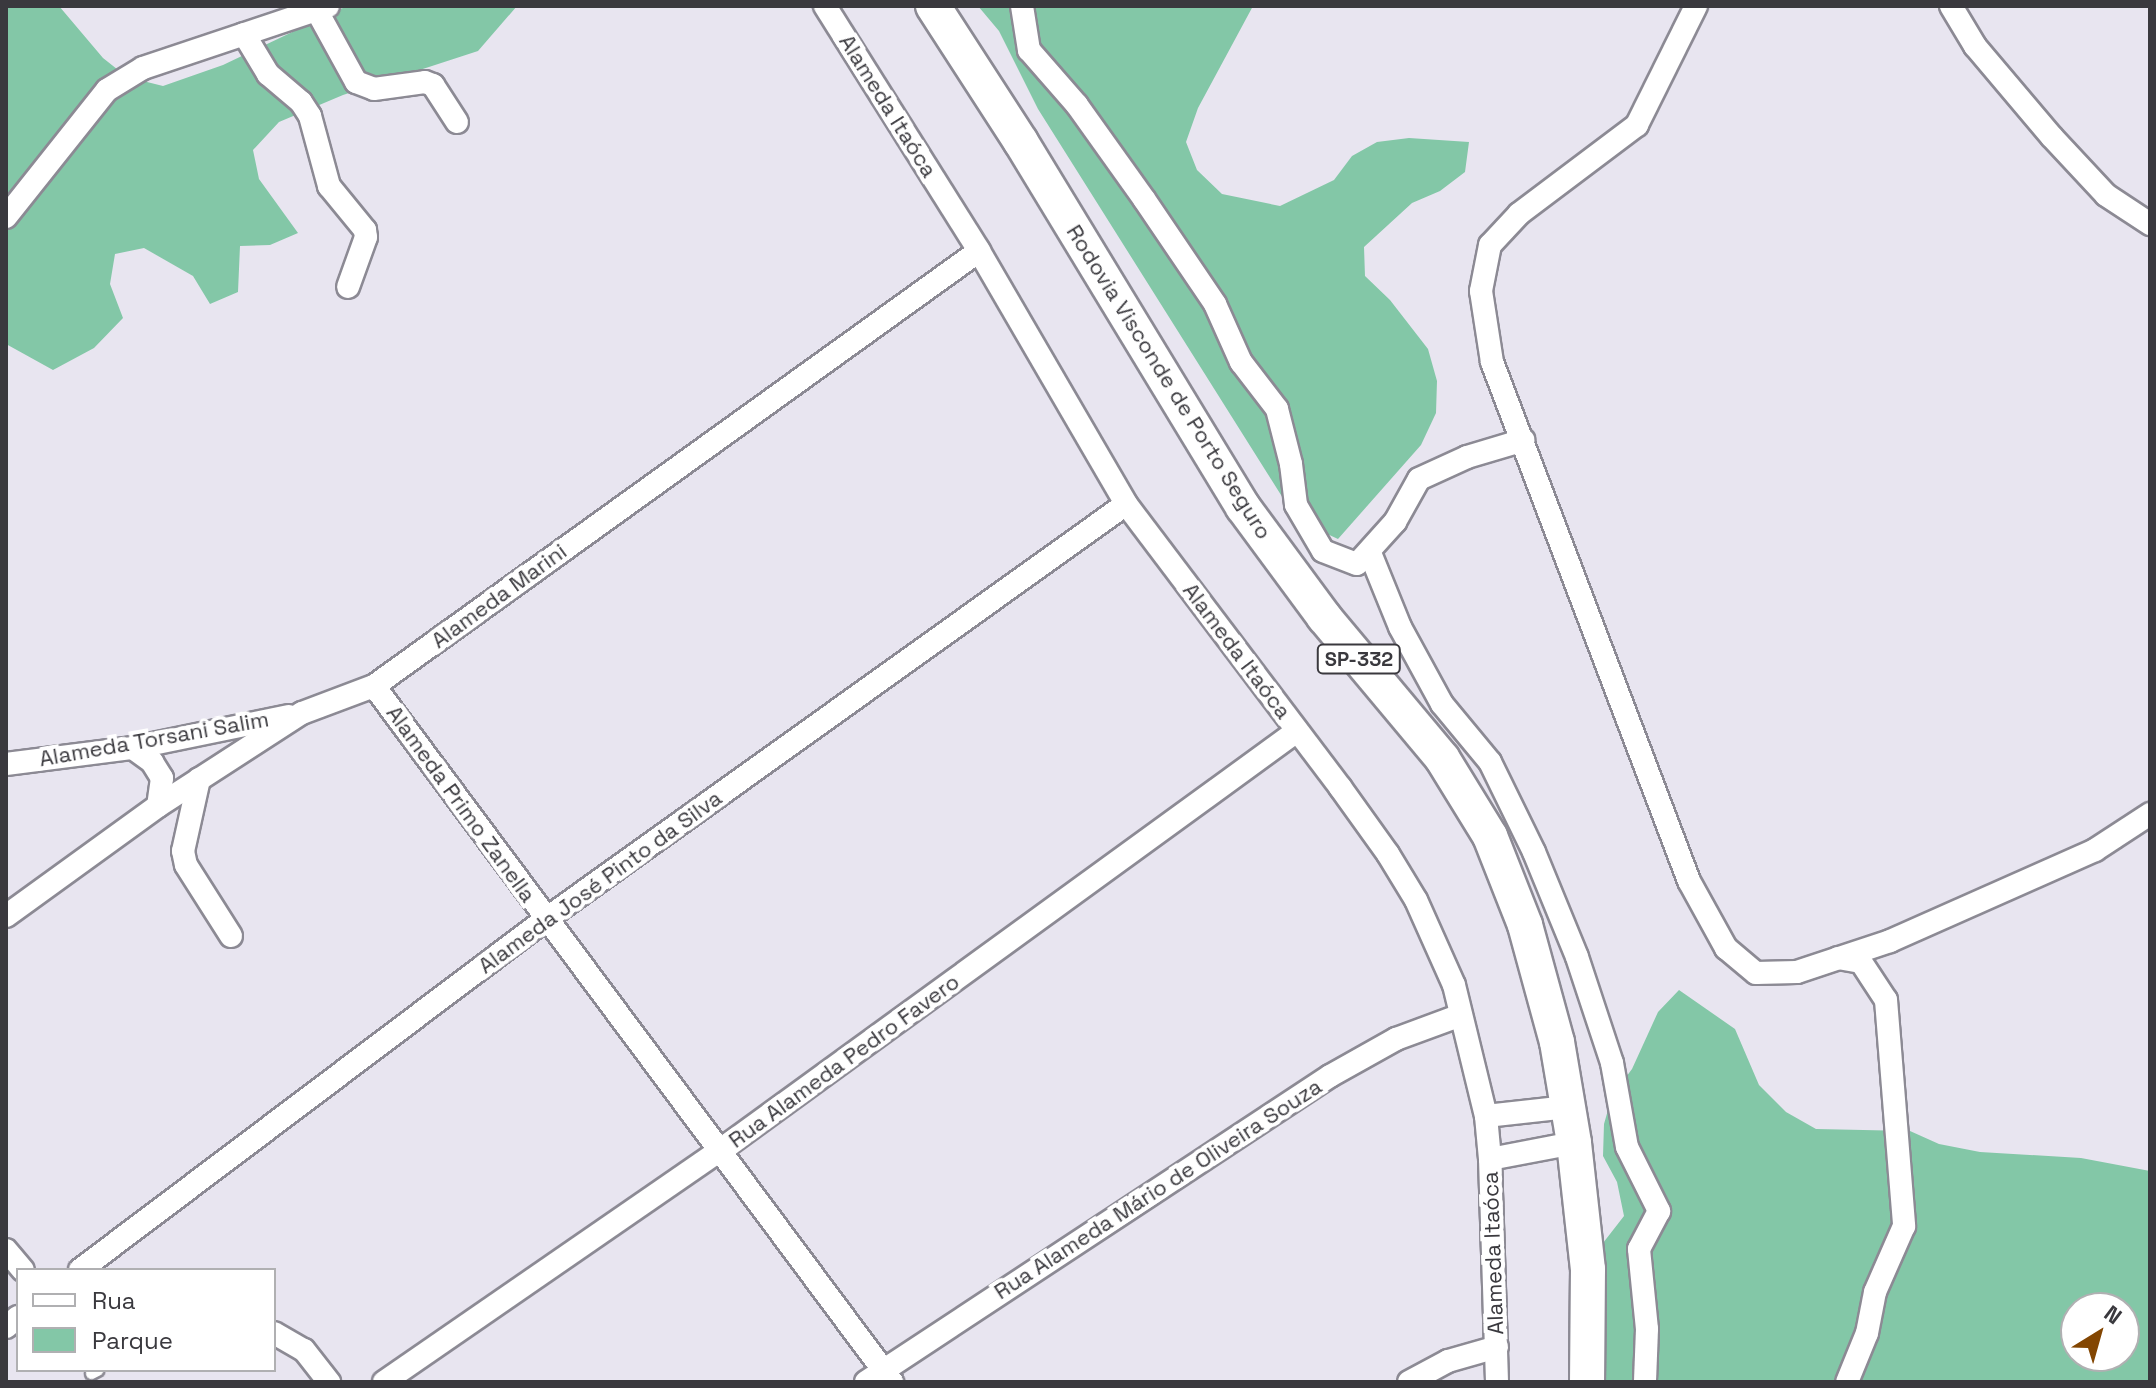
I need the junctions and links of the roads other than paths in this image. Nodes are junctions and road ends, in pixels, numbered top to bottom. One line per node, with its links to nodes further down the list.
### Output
1 (825, 6): 11 (street, Alameda Itaóca)
2 (933, 6): 29 (main road, Rodovia Visconde de Porto Seguro / SP-332)
3 (1022, 6): 15 (street)
4 (1696, 6): 13 (street)
5 (1951, 6): 10 (street)
6 (322, 8): 7 (street); 8 (street)
7 (244, 34): 9 (street); 12 (street)
8 (457, 122)
9 (6, 217)
10 (2150, 224)
11 (979, 251): 14 (street, Alameda Itaóca); 16 (street, Alameda Marini)
12 (348, 287)
13 (1524, 440): 15 (street); 27 (street)
14 (1126, 504): 18 (street, Alameda Itaóca); 25 (street, Alameda José Pinto da Silva)
15 (1370, 553): 45 (street)
16 (374, 686): 17 (street, Alameda Marini); 25 (street, Alameda Primo Zanella)
17 (302, 713): 19 (street, Alameda Torsani Salim); 21 (street, Alameda Marini)
18 (1297, 731): 28 (street, Alameda Itaóca); 32 (street, Rua Alameda Pedro Favero)
19 (133, 748): 20 (street, Alameda Torsani Salim); 22 (street)
20 (6, 764)
21 (199, 779): 22 (street, Alameda Marini); 26 (street)
22 (158, 806): 24 (street, Alameda Marini)
23 (2150, 814): 27 (street)
24 (6, 916)
25 (546, 919): 32 (street, Alameda Primo Zanella); 36 (street, Alameda José Pinto da Silva)
26 (231, 936)
27 (1838, 958): 46 (street)
28 (1461, 1015): 30 (street, Alameda Itaóca); 39 (street, Rua Alameda Mário de Oliveira Souza)
29 (1568, 1107): 30 (street); 31 (main road, Rodovia Visconde de Porto Seguro / SP-332)
30 (1486, 1116): 33 (street, Alameda Itaóca)
31 (1574, 1143): 33 (street); 44 (main road, Rodovia Visconde de Porto Seguro / SP-332)
32 (718, 1152): 39 (street, Alameda Primo Zanella); 41 (street, Rua Alameda Pedro Favero)
33 (1490, 1159): 38 (street, Alameda Itaóca)
34 (6, 1250): 35 (street)
35 (21, 1268)
36 (83, 1268)
37 (276, 1334): 40 (street)
38 (1497, 1347): 42 (street); 43 (street, Alameda Itaóca)
39 (881, 1378)
40 (329, 1382)
41 (384, 1382)
42 (1409, 1382)
43 (1497, 1382)
44 (1587, 1382)
45 (1645, 1382)
46 (1847, 1382)

